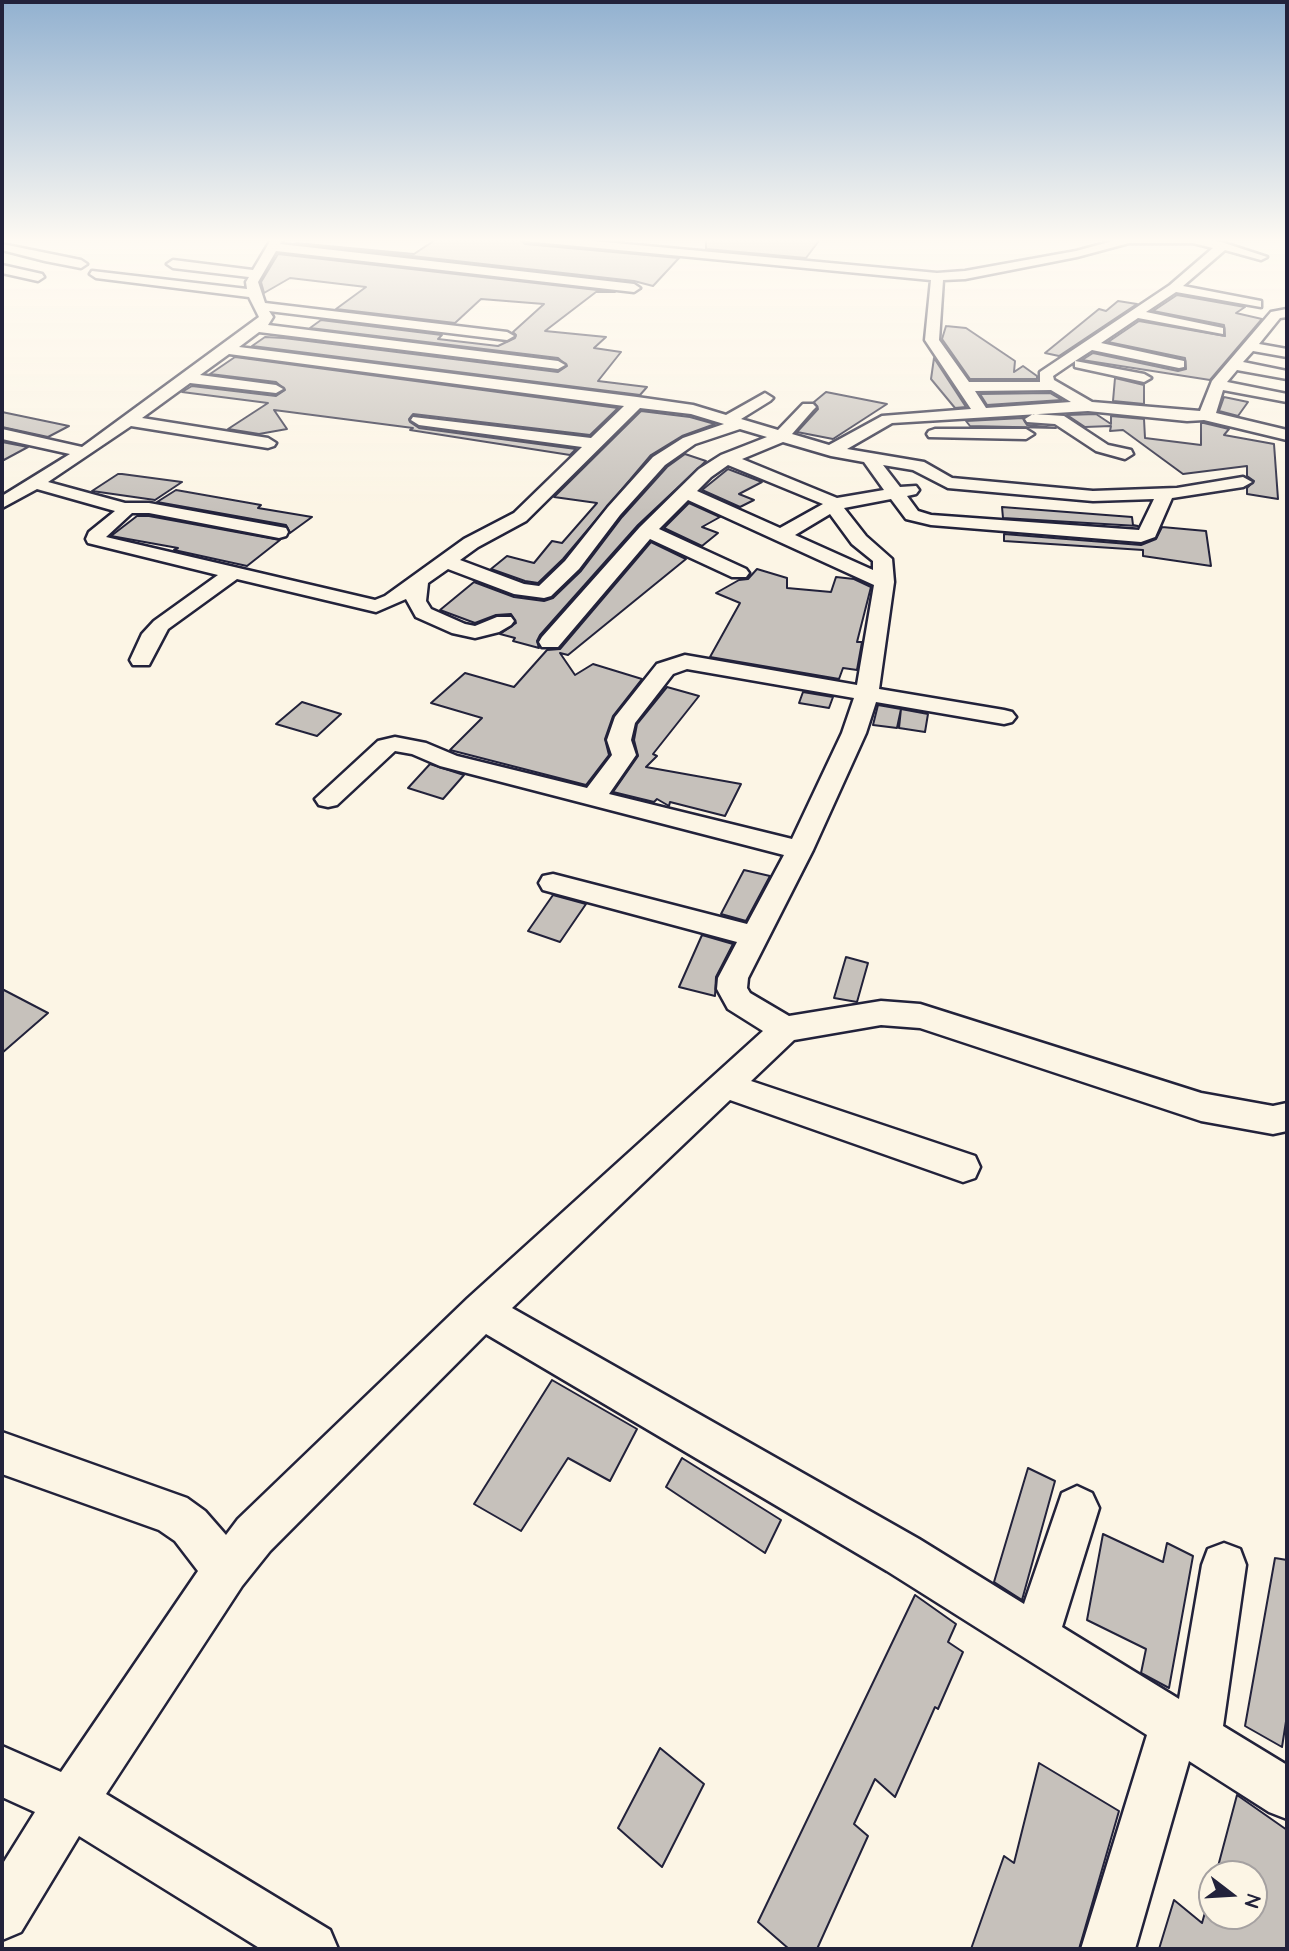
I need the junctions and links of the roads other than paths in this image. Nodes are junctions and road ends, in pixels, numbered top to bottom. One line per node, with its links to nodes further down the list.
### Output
1 (256, 329): 14 (street)
2 (266, 329): 19 (street)
3 (459, 329): 11 (street)
4 (933, 329): 26 (street)
5 (1114, 329): 12 (street)
6 (1121, 329): 10 (street)
7 (1208, 329): 9 (street)
8 (1270, 329): 13 (street)
9 (1218, 331)
10 (1141, 333)
11 (507, 336)
12 (1090, 345): 16 (street); 18 (street)
13 (1250, 346): 15 (street); 20 (street)
14 (229, 350): 17 (street); 30 (street)
15 (1287, 352)
16 (1066, 361): 23 (street); 25 (street)
17 (210, 363): 22 (street); 33 (street)
18 (1179, 364)
19 (558, 365)
20 (1234, 365): 21 (street); 24 (street)
21 (1287, 375)
22 (187, 378): 27 (street); 38 (street)
23 (1144, 378)
24 (1217, 384): 29 (street); 36 (street)
25 (1053, 386): 26 (street); 31 (street)
26 (963, 387): 35 (street)
27 (276, 389)
28 (765, 398): 39 (street)
29 (1287, 398)
30 (637, 402): 39 (street); 46 (street)
31 (1088, 406): 34 (street); 36 (street)
32 (808, 407): 44 (street)
33 (558, 408)
34 (1016, 410): 35 (street); 51 (street)
35 (982, 412): 41 (street)
36 (1204, 415): 43 (street)
37 (419, 420): 46 (street)
38 (128, 421): 45 (street); 48 (street)
39 (734, 422): 44 (street); 65 (street)
40 (2, 434): 48 (street)
41 (858, 434): 42 (street); 47 (street)
42 (1026, 434)
43 (1287, 435)
44 (782, 437): 47 (street); 50 (street)
45 (268, 443)
46 (597, 444): 65 (street)
47 (831, 451): 49 (street)
48 (84, 452): 55 (street)
49 (868, 456): 54 (street); 56 (street)
50 (727, 460): 57 (street); 60 (street)
51 (1130, 469): 54 (street); 58 (street)
52 (2, 482): 55 (street)
53 (1243, 482): 58 (street)
54 (948, 483): 56 (street)
55 (31, 485): 59 (street); 61 (street)
56 (894, 492): 58 (street); 60 (street)
57 (686, 493): 62 (street); 64 (street)
58 (1165, 494)
59 (2, 503)
60 (835, 505): 64 (street); 69 (street)
61 (124, 508): 63 (street); 66 (street)
62 (647, 531): 67 (street); 71 (street)
63 (279, 533)
64 (782, 536): 69 (street)
65 (445, 561): 68 (street)
66 (234, 572): 68 (street); 72 (street)
67 (739, 573)
68 (418, 581): 70 (street)
69 (884, 582): 73 (street)
70 (505, 621)
71 (550, 642)
72 (141, 660)
73 (867, 693): 74 (street); 75 (street); 77 (street)
74 (1004, 717)
75 (594, 797): 76 (street); 77 (street)
76 (328, 799)
77 (800, 849): 79 (street)
78 (553, 883): 79 (street)
79 (755, 937): 80 (street)
80 (785, 1029): 81 (street); 82 (street)
81 (724, 1085): 83 (street); 84 (street)
82 (1287, 1117)
83 (963, 1167)
84 (482, 1311): 88 (street); 89 (street)
85 (2, 1453): 88 (street)
86 (1077, 1507): 89 (street)
87 (1224, 1565): 90 (street)
88 (226, 1570): 93 (street)
89 (1036, 1638): 90 (street)
90 (1186, 1731): 92 (street); 96 (street)
91 (2, 1771): 93 (street)
92 (1287, 1794)
93 (71, 1802): 94 (street); 95 (street)
94 (2, 1913)
95 (311, 1949)
96 (1108, 1949)

